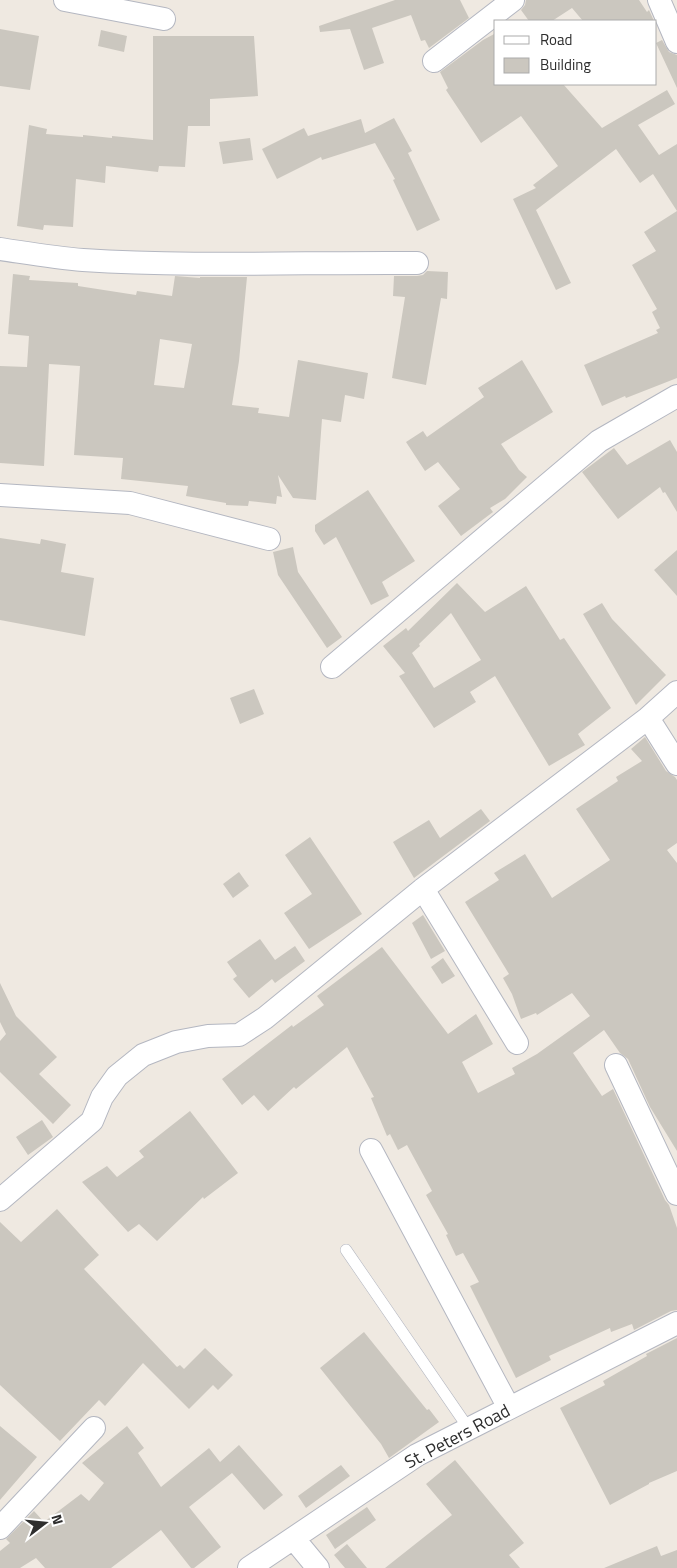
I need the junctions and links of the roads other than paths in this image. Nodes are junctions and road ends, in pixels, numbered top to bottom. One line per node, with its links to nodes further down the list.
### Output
1 (64, 0): 4 (street)
2 (514, 0): 6 (street)
3 (659, 0): 5 (street)
4 (164, 19)
5 (677, 42)
6 (434, 61)
7 (0, 249): 8 (street)
8 (417, 263)
9 (677, 396): 12 (street)
10 (0, 495): 11 (street)
11 (269, 539)
12 (332, 668)
13 (677, 692): 14 (street)
14 (648, 718): 15 (street); 16 (street)
15 (677, 764)
16 (423, 889): 17 (street); 21 (street)
17 (518, 1043)
18 (616, 1065): 20 (street)
19 (371, 1150): 24 (street)
20 (677, 1194)
21 (0, 1200)
22 (346, 1250): 26 (lane)
23 (677, 1323): 24 (street, St. Peters Road)
24 (509, 1408): 26 (street, St. Peters Road)
25 (94, 1428): 27 (street)
26 (469, 1429): 28 (street, St. Peters Road)
27 (0, 1528)
28 (294, 1538): 29 (street, St. Peters Road); 30 (street)
29 (249, 1568)
30 (318, 1568)

